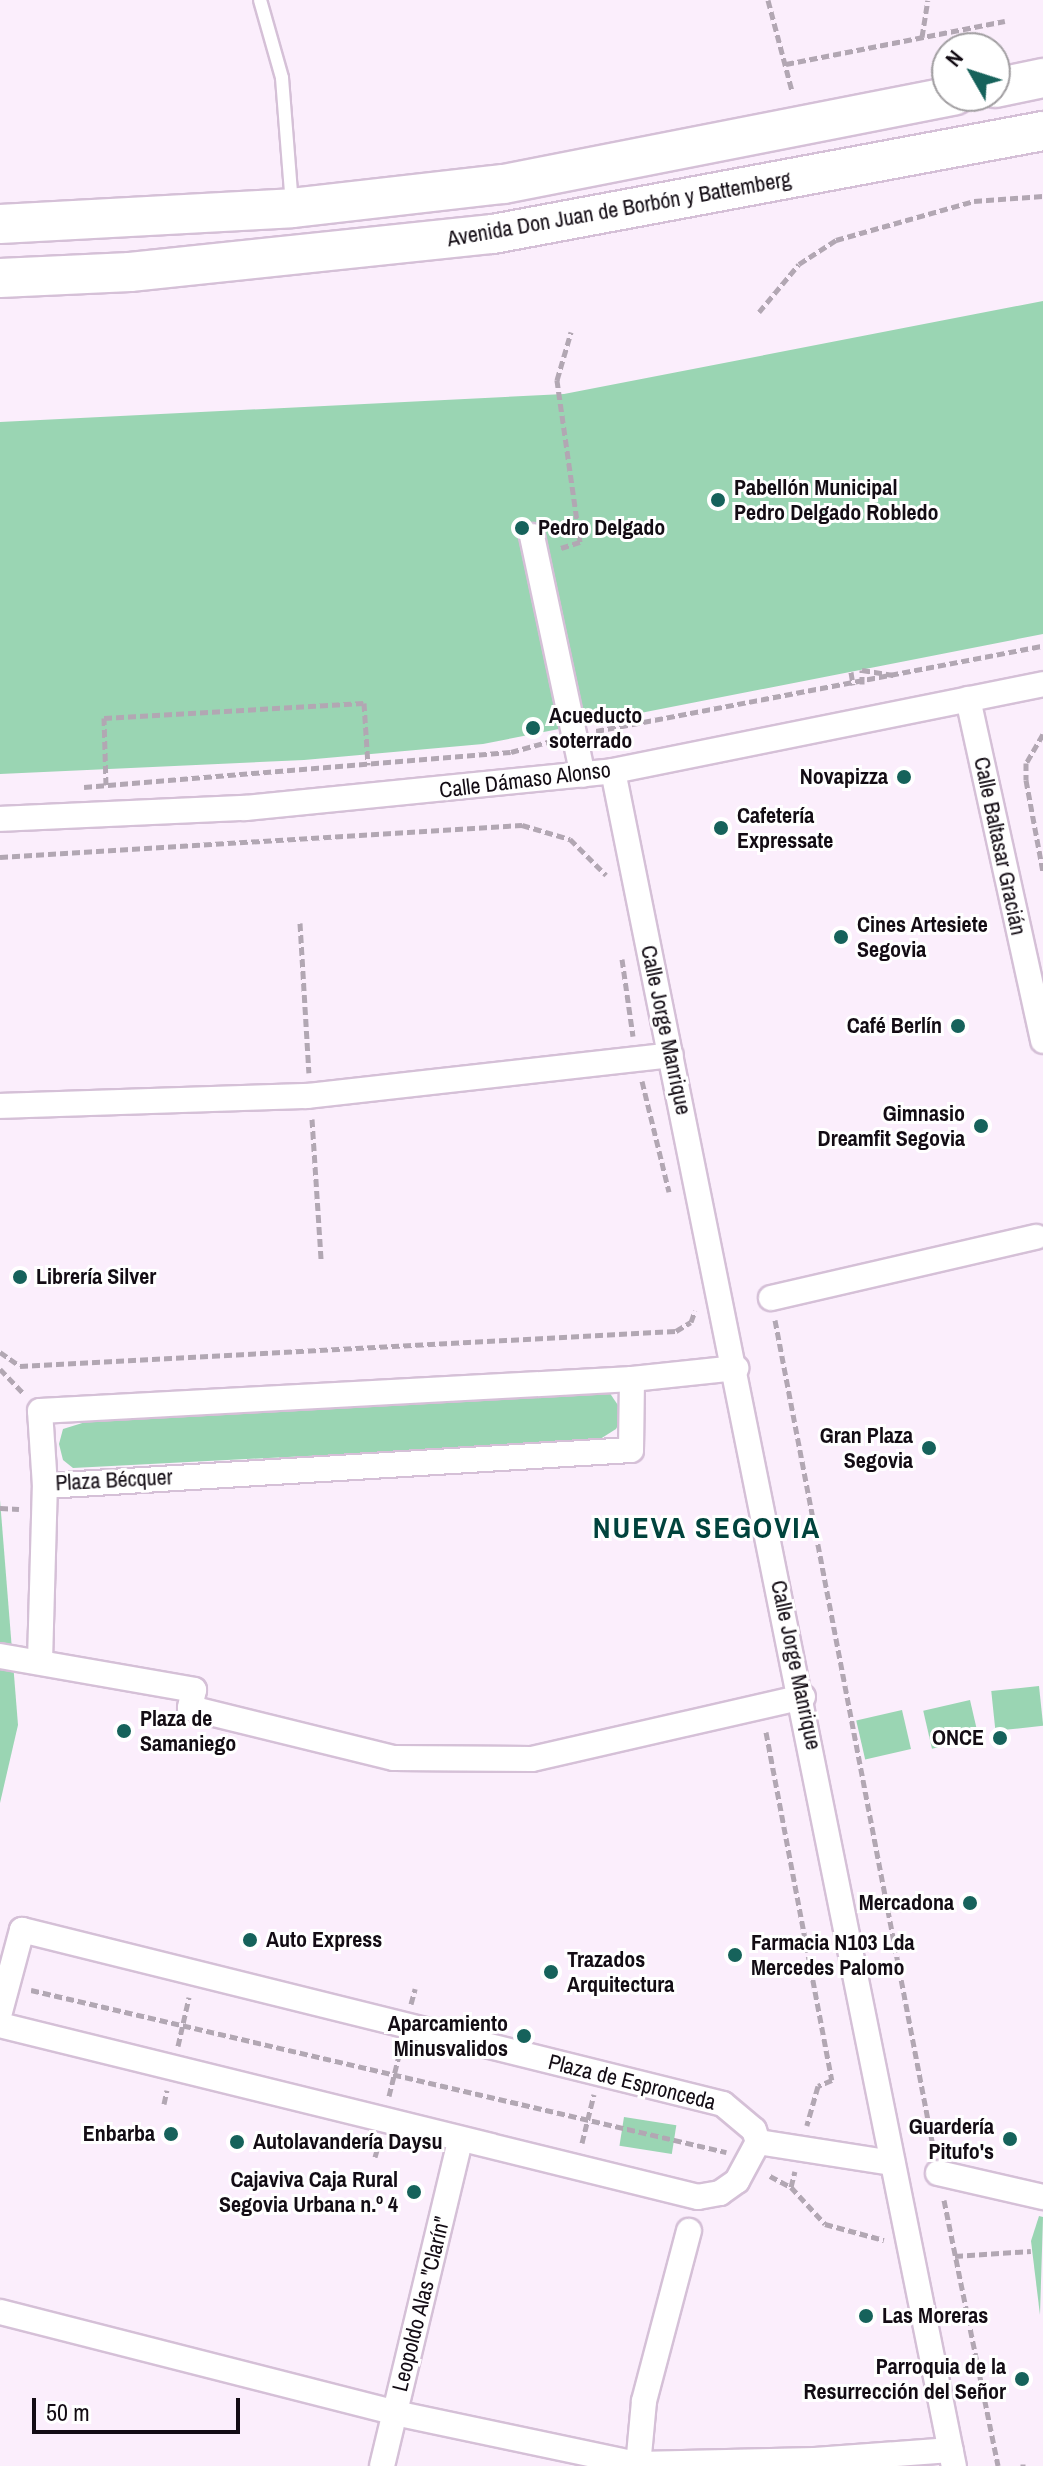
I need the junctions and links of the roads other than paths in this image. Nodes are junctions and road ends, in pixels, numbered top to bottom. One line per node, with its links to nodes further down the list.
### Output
1 (260, 0): 6 (lane)
2 (1043, 78): 3 (main road)
3 (1011, 85)
4 (931, 101): 6 (main road, Avenida Don Juan de Borbón y Battemberg)
5 (1043, 131): 8 (main road, Avenida Don Juan de Borbón y Battemberg)
6 (292, 208): 7 (main road, Avenida Don Juan de Borbón y Battemberg)
7 (0, 224)
8 (130, 272): 9 (main road, Avenida Don Juan de Borbón y Battemberg); 10 (street)
9 (0, 278)
10 (0, 297)
11 (535, 546): 15 (street)
12 (1043, 684): 13 (street, Calle Dámaso Alonso)
13 (968, 699): 14 (street, Calle Dámaso Alonso); 17 (street, Calle Baltasar Gracián)
14 (613, 771): 15 (street, Calle Dámaso Alonso); 18 (street, Calle Jorge Manrique)
15 (583, 775): 16 (street, Calle Dámaso Alonso)
16 (0, 819)
17 (1043, 1041)
18 (671, 1055): 19 (street); 22 (street, Calle Jorge Manrique)
19 (0, 1106)
20 (1036, 1237): 21 (street)
21 (771, 1298)
22 (736, 1368): 23 (street); 27 (street, Calle Jorge Manrique)
23 (632, 1379): 24 (street, Plaza Bécquer); 24 (street, Plaza Bécquer)
24 (45, 1486): 26 (street)
25 (0, 1656): 26 (street)
26 (40, 1661): 27 (street)
27 (803, 1697): 32 (street, Calle Jorge Manrique)
28 (0, 2012): 31 (street, Plaza de Espronceda)
29 (0, 2025): 30 (street)
30 (460, 2141): 31 (street); 37 (street, Leopoldo Alas "Clarín")
31 (758, 2142): 32 (street)
32 (892, 2163): 38 (street, Calle Jorge Manrique)
33 (938, 2173): 34 (street)
34 (1043, 2197)
35 (689, 2231): 39 (street)
36 (0, 2312): 37 (street)
37 (395, 2413): 39 (street); 40 (street, Leopoldo Alas "Clarín")
38 (953, 2458): 39 (street)
39 (638, 2465)
40 (382, 2466)

